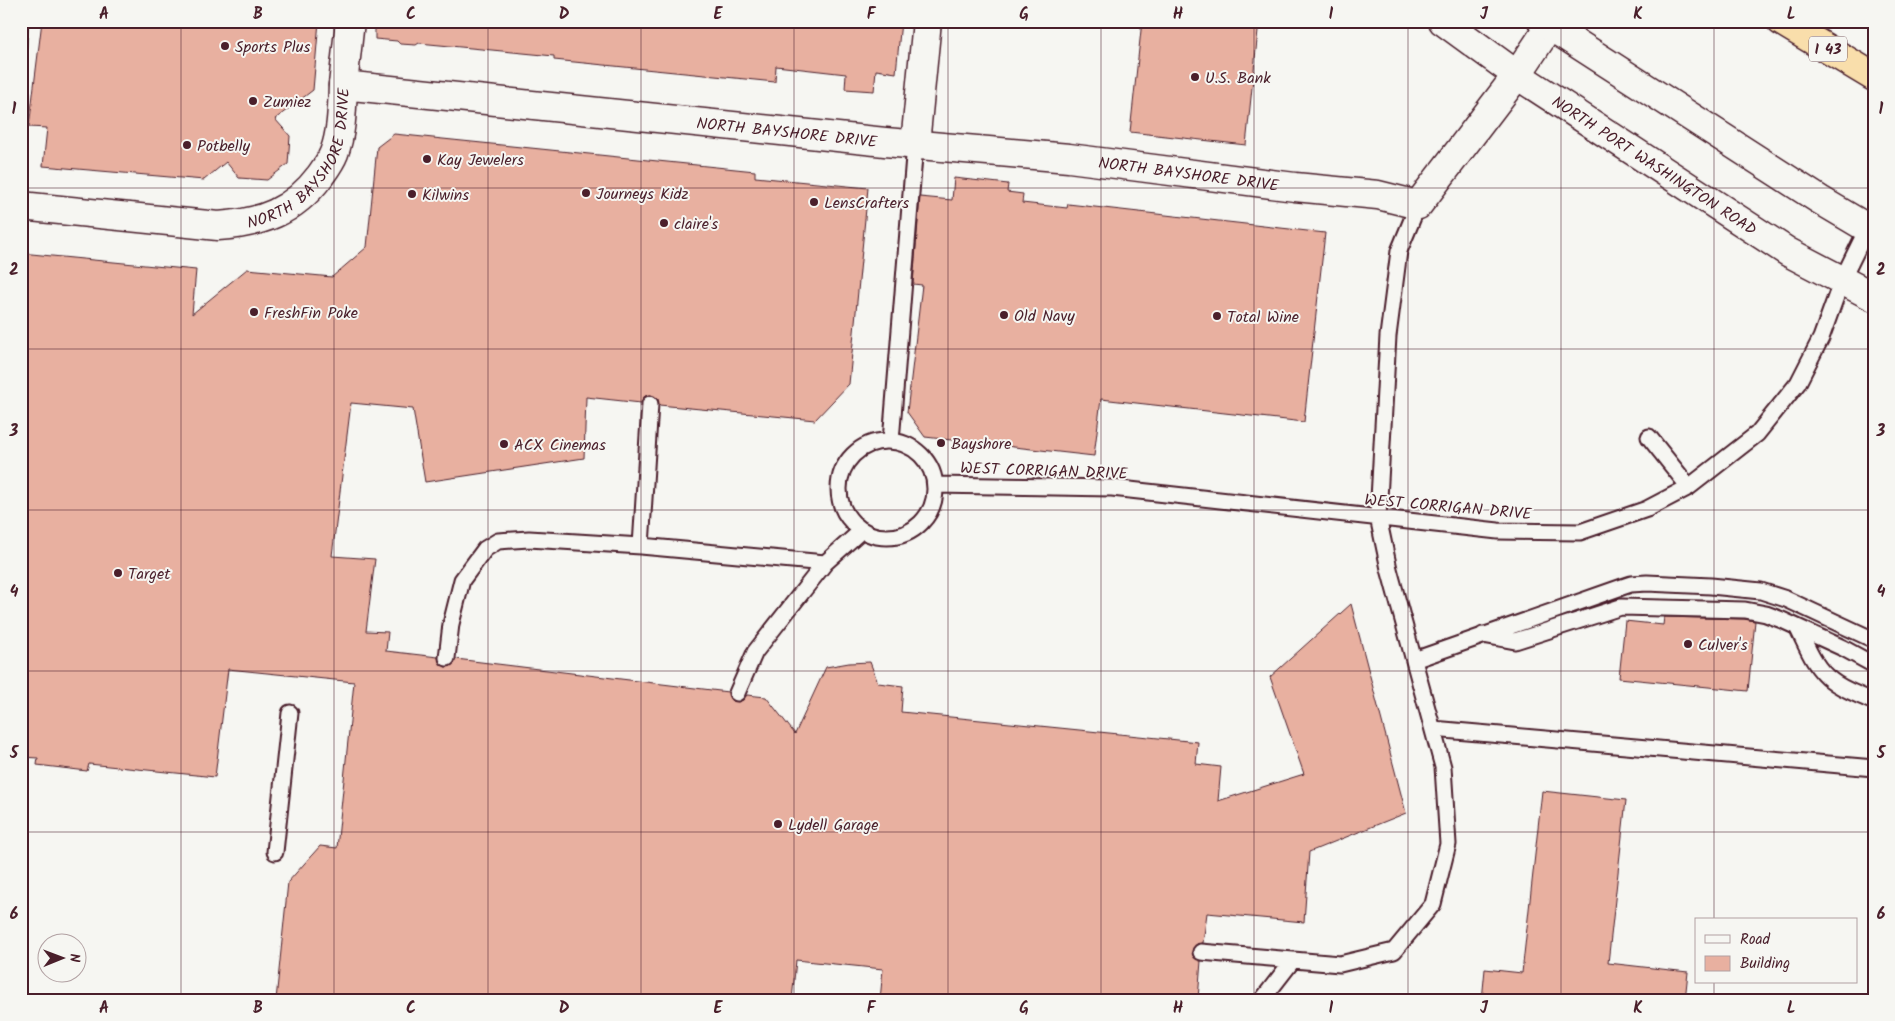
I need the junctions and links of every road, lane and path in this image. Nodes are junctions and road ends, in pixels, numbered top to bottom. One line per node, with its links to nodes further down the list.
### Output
1 (350, 21): 8 (street)
2 (927, 21): 9 (street)
3 (1443, 21): 6 (street, NORTH PORT WASHINGTON ROAD)
4 (1781, 21): 7 (highway, I 43)
5 (1546, 24): 6 (street); 12 (street)
6 (1517, 75): 10 (street); 13 (street, NORTH PORT WASHINGTON ROAD)
7 (1874, 77)
8 (344, 85): 9 (street, NORTH BAYSHORE DRIVE); 11 (street, NORTH BAYSHORE DRIVE)
9 (915, 144): 10 (street, NORTH BAYSHORE DRIVE); 17 (lane)
10 (1418, 205): 20 (lane)
11 (21, 206)
12 (1871, 230): 13 (lane, WEST CORRIGAN DRIVE)
13 (1842, 280): 14 (street, NORTH PORT WASHINGTON ROAD); 19 (lane, WEST CORRIGAN DRIVE)
14 (1874, 297)
15 (650, 404): 22 (lane)
16 (1649, 437): 19 (lane)
17 (891, 441): 18 (lane); 21 (lane)
18 (935, 485): 20 (lane, WEST CORRIGAN DRIVE); 21 (lane)
19 (1688, 487): 20 (lane, WEST CORRIGAN DRIVE)
20 (1378, 517): 28 (lane)
21 (862, 530): 23 (lane)
22 (641, 546): 23 (lane); 27 (lane)
23 (825, 563): 30 (lane)
24 (1797, 626): 25 (lane); 29 (lane); 31 (lane)
25 (1483, 635): 26 (lane); 28 (lane)
26 (1874, 640)
27 (447, 658)
28 (1414, 660): 33 (lane)
29 (1874, 665)
30 (737, 693)
31 (1874, 702)
32 (290, 713): 35 (lane)
33 (1433, 728): 34 (lane); 37 (lane)
34 (1869, 767)
35 (274, 852)
36 (1201, 952): 37 (lane)
37 (1293, 960): 38 (lane)
38 (1262, 1000)

